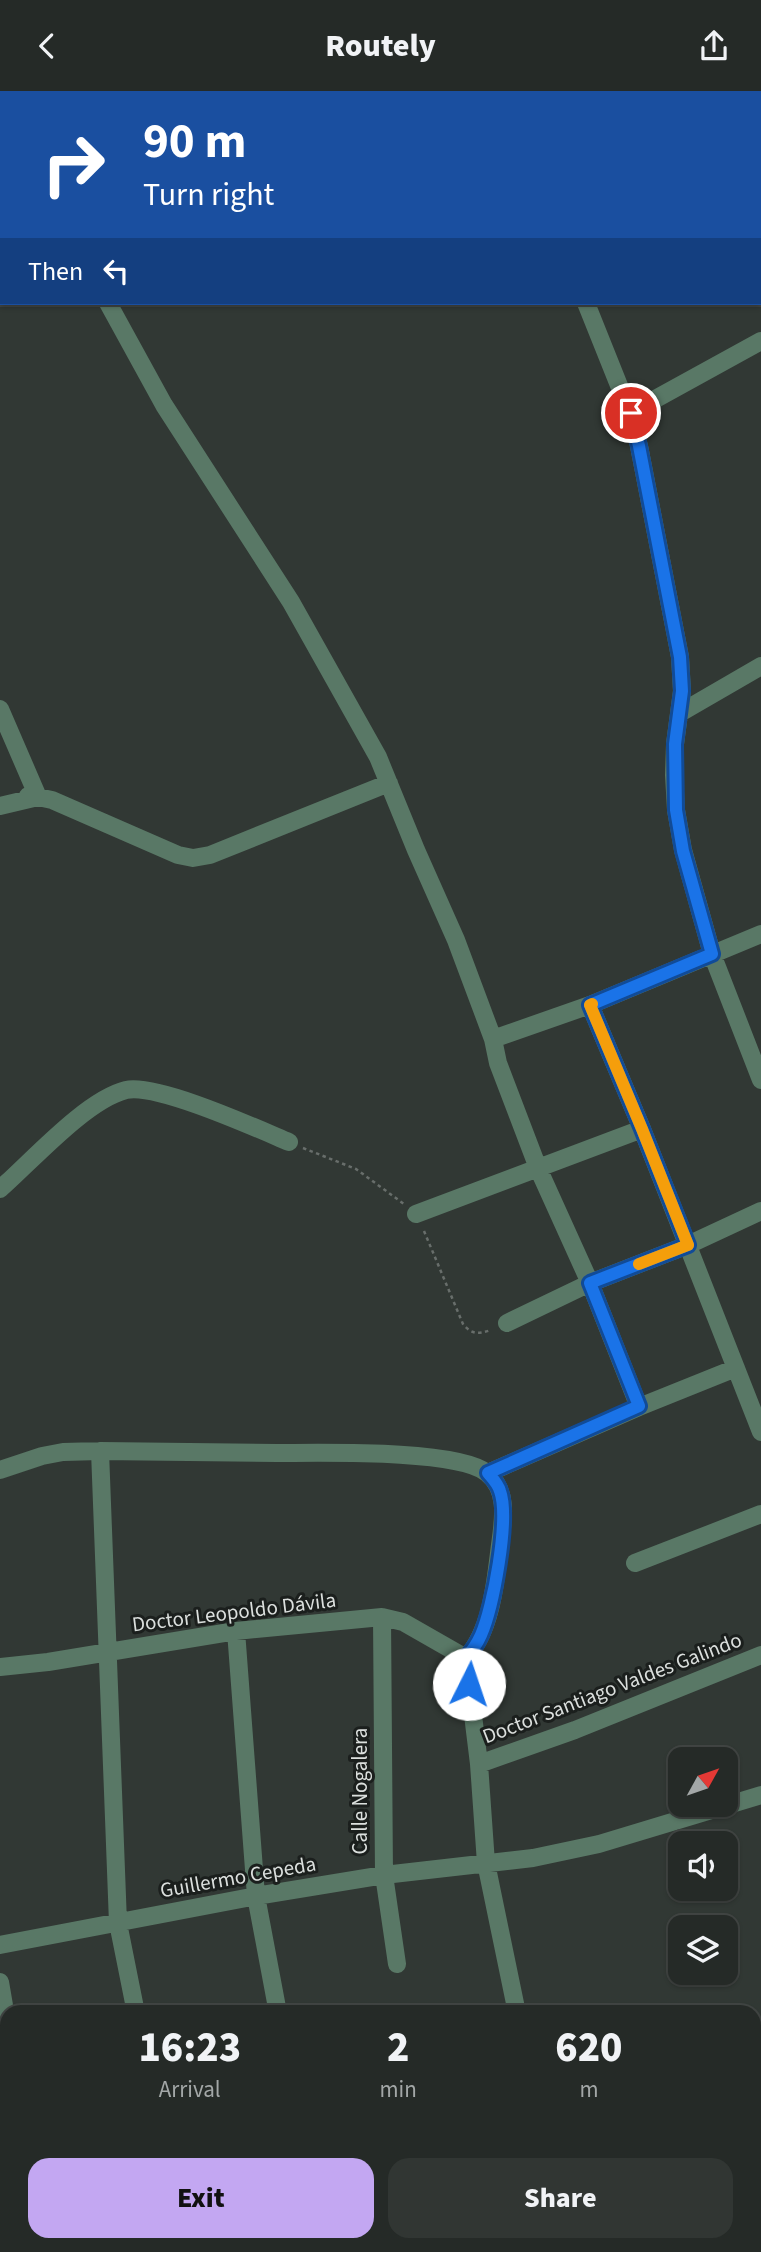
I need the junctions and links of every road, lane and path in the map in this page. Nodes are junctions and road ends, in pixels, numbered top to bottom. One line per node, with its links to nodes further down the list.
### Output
1 (109, 305): 8 (street)
2 (587, 305): 4 (street)
3 (761, 341): 4 (street)
4 (631, 413): 7 (street)
5 (761, 666): 7 (street)
6 (0, 709): 10 (street)
7 (680, 713): 13 (street)
8 (389, 783): 10 (street); 15 (street)
9 (0, 793): 10 (street)
10 (38, 797): 11 (street)
11 (0, 806)
12 (761, 934): 13 (street)
13 (712, 954): 14 (street); 16 (street)
14 (590, 1005): 15 (street); 17 (street)
15 (493, 1039): 19 (street)
16 (759, 1070)
17 (642, 1129): 19 (street); 23 (street)
18 (289, 1142): 20 (street); 22 (path)
19 (538, 1168): 22 (street); 24 (street)
20 (0, 1189)
21 (761, 1210): 23 (street)
22 (416, 1213): 25 (path)
23 (688, 1245): 24 (street); 26 (street)
24 (590, 1283): 25 (street); 27 (street)
25 (507, 1323)
26 (736, 1368): 27 (street); 28 (street)
27 (639, 1406): 31 (street)
28 (761, 1432)
29 (100, 1451): 30 (street); 31 (street); 36 (street)
30 (0, 1470)
31 (488, 1473): 38 (street)
32 (761, 1514): 33 (street)
33 (635, 1563)
34 (382, 1617): 35 (street, Doctor Leopoldo Dávila); 38 (street, Doctor Leopoldo Dávila); 43 (street, Calle Nogalera)
35 (236, 1631): 36 (street, Doctor Leopoldo Dávila); 44 (street)
36 (108, 1651): 39 (street, Doctor Leopoldo Dávila); 45 (street)
37 (761, 1655): 40 (street, Doctor Santiago Valdes Galindo)
38 (466, 1658): 40 (street)
39 (0, 1667)
40 (479, 1764): 42 (street)
41 (761, 1795): 42 (street, Guillermo Cepeda)
42 (486, 1863): 43 (street, Guillermo Cepeda); 52 (street)
43 (384, 1875): 44 (street, Guillermo Cepeda); 47 (street, Calle Nogalera)
44 (256, 1896): 45 (street, Guillermo Cepeda); 51 (street)
45 (118, 1923): 46 (street, Guillermo Cepeda); 50 (street)
46 (0, 1945)
47 (397, 1964)
48 (0, 1982): 49 (street)
49 (4, 2005)
50 (134, 2005)
51 (276, 2005)
52 (515, 2005)

